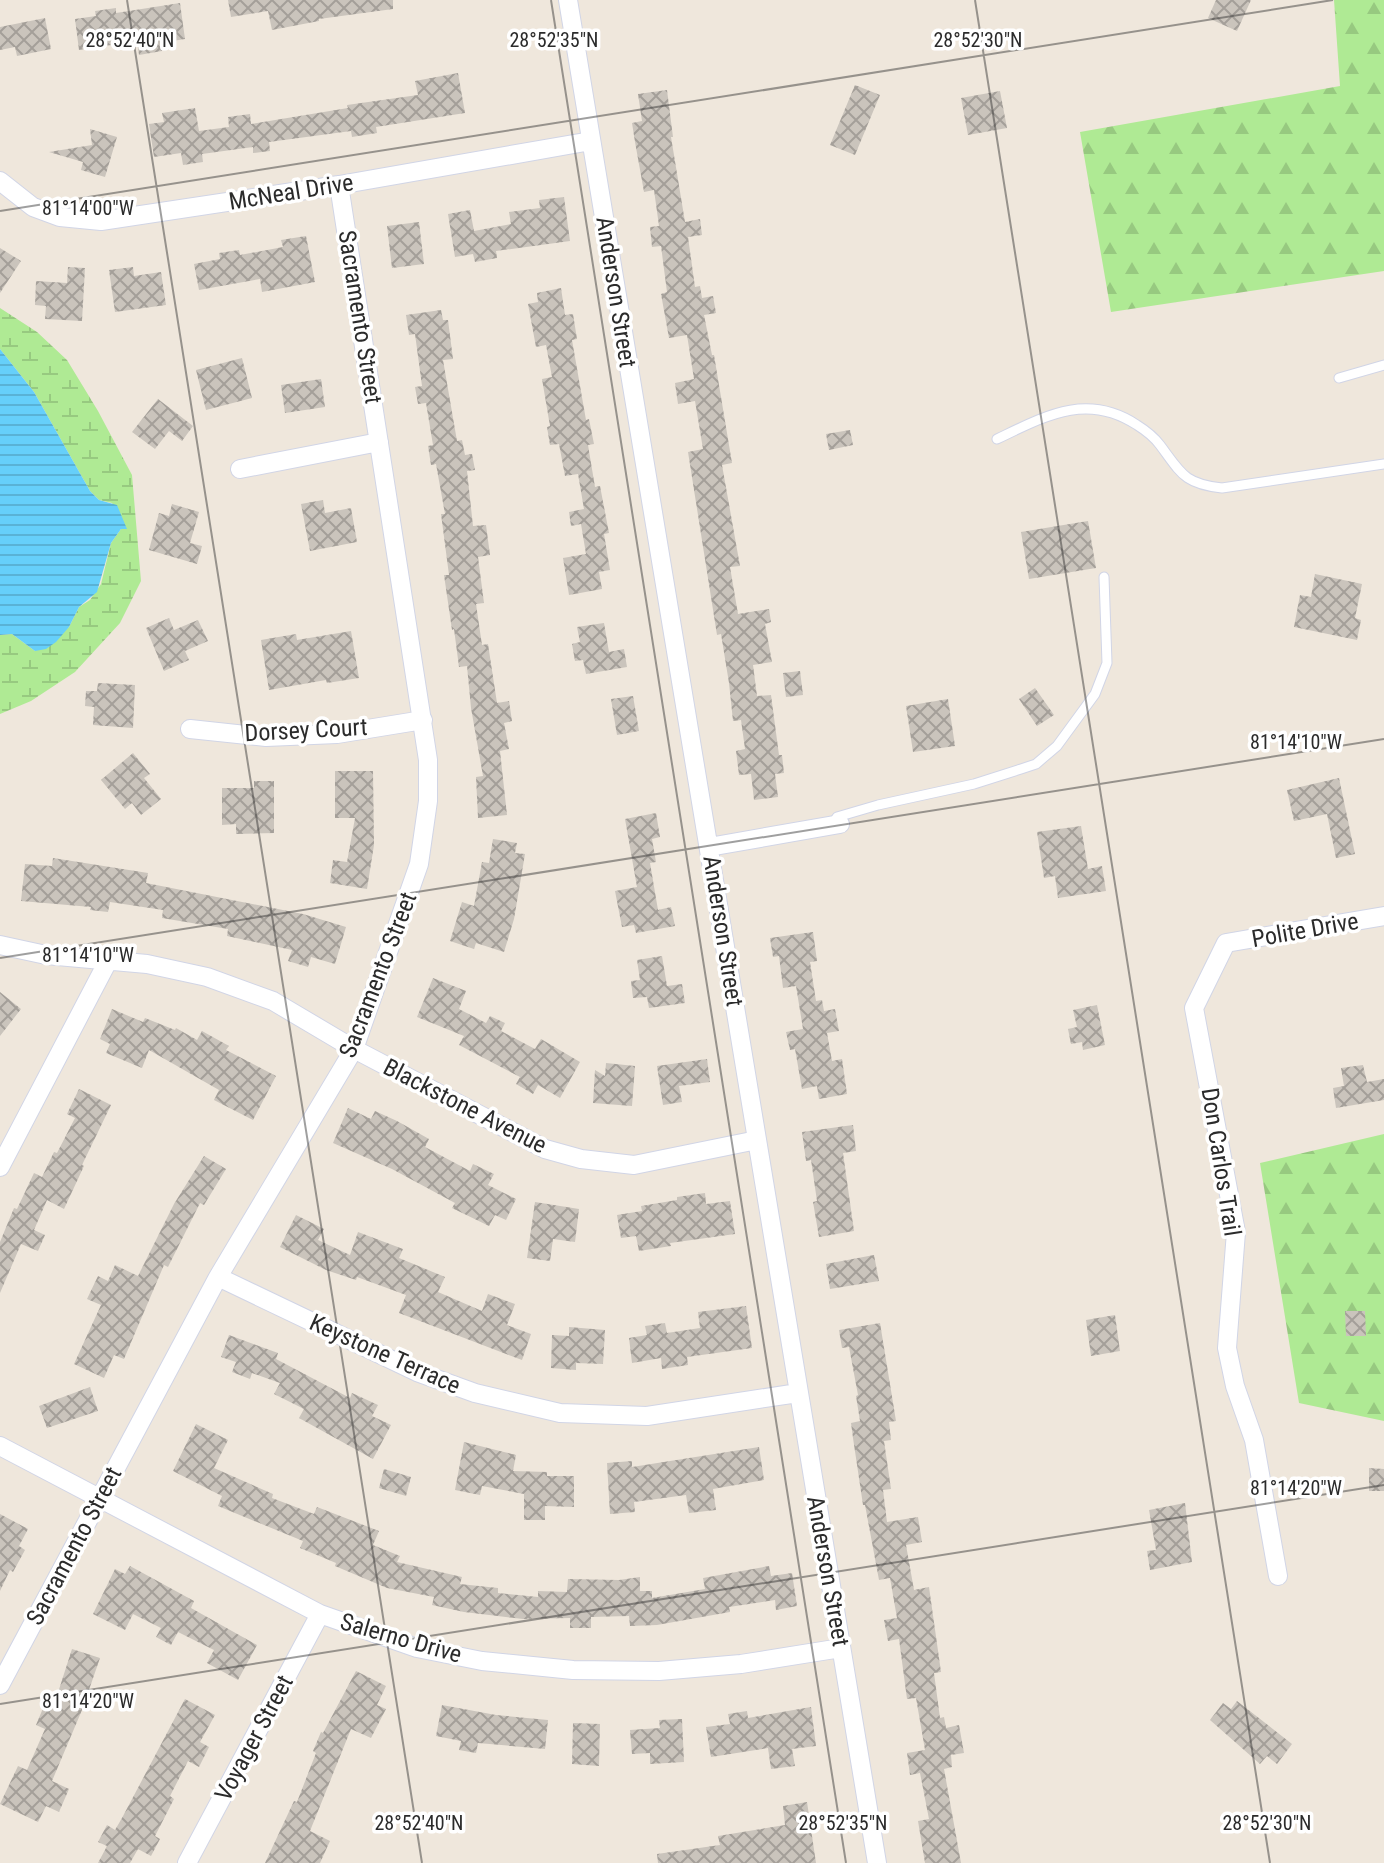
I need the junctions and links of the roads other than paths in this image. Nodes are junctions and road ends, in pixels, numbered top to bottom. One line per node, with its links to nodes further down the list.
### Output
1 (568, 0): 2 (street, Anderson Street)
2 (591, 141): 4 (street, McNeal Drive); 15 (street, Anderson Street)
3 (0, 181): 4 (street, McNeal Drive)
4 (339, 185): 8 (street, Sacramento Street)
5 (1384, 365): 6 (lane)
6 (1339, 378)
7 (997, 439): 9 (lane)
8 (379, 442): 10 (street); 12 (street, Sacramento Street)
9 (1384, 464)
10 (240, 469)
11 (1104, 577): 14 (lane)
12 (423, 720): 13 (street, Dorsey Court); 20 (street, Sacramento Street)
13 (190, 729)
14 (836, 824): 15 (street)
15 (709, 847): 21 (street, Anderson Street)
16 (1384, 916): 17 (street, Polite Drive)
17 (1226, 943): 27 (street, Don Carlos Trail)
18 (0, 945): 19 (street, Blackstone Avenue)
19 (108, 961): 20 (street, Blackstone Avenue); 22 (street)
20 (354, 1049): 21 (street, Blackstone Avenue); 23 (street, Sacramento Street)
21 (757, 1140): 24 (street, Anderson Street)
22 (0, 1167)
23 (218, 1277): 24 (street, Keystone Terrace); 26 (street, Sacramento Street)
24 (798, 1393): 29 (street, Anderson Street)
25 (0, 1446): 26 (street, Salerno Drive)
26 (100, 1498): 28 (street, Salerno Drive); 30 (street, Sacramento Street)
27 (1278, 1576)
28 (320, 1614): 29 (street, Salerno Drive); 31 (street, Voyager Street)
29 (841, 1648): 32 (street, Anderson Street)
30 (0, 1685)
31 (187, 1863)
32 (877, 1863)

